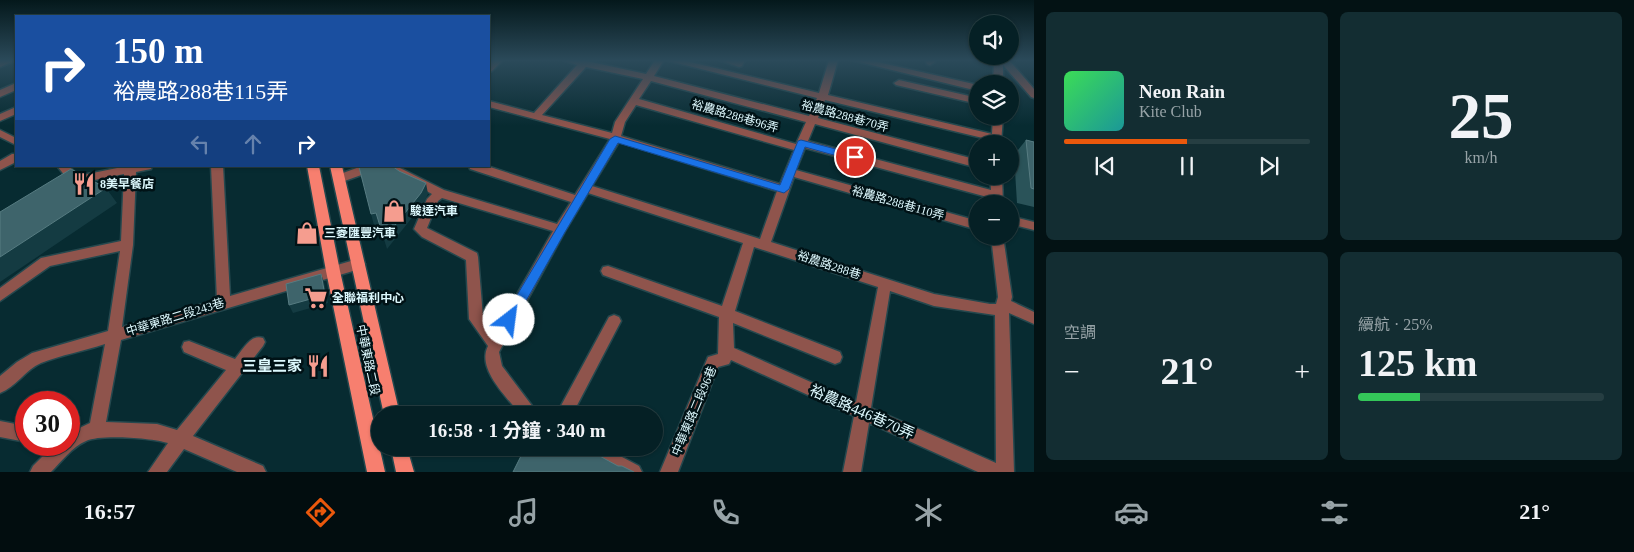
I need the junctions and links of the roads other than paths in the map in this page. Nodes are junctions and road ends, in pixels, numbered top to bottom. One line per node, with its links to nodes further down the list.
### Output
1 (567, 82): 18 (street)
2 (646, 82): 15 (street)
3 (664, 82): 20 (street, 裕農路288巷70弄)
4 (760, 82): 13 (street)
5 (827, 82): 13 (street)
6 (952, 82): 10 (street)
7 (1023, 82): 12 (street)
8 (899, 83): 14 (street)
9 (15, 86): 11 (street)
10 (969, 86)
11 (0, 94)
12 (1034, 95)
13 (822, 97): 20 (street); 22 (street)
14 (969, 99)
15 (634, 101): 23 (street); 25 (street, 裕農路288巷96弄)
16 (490, 104): 18 (street)
17 (15, 110): 19 (street)
18 (535, 117): 23 (street)
19 (0, 118)
20 (812, 120): 25 (street); 27 (street, 裕農路288巷70弄)
21 (0, 133): 24 (street)
22 (972, 135)
23 (615, 139): 39 (street); 40 (street)
24 (15, 141)
25 (800, 146): 38 (street); 42 (street, 裕農路288巷96弄)
26 (15, 158): 28 (street)
27 (969, 162)
28 (0, 166)
29 (63, 167): 36 (street)
30 (143, 167): 36 (street)
31 (217, 167): 56 (street)
32 (313, 167): 52 (main road, 中華東路二段)
33 (368, 167): 37 (street)
34 (388, 167): 41 (street)
35 (477, 167): 43 (street)
36 (130, 170): 49 (street)
37 (338, 172): 51 (main road, 中華東路二段)
38 (790, 172): 40 (street); 45 (street, 裕農路288巷110弄)
39 (587, 188): 43 (street); 48 (street, 裕農路288巷)
40 (784, 189): 48 (street)
41 (440, 193): 47 (street); 64 (street)
42 (979, 195)
43 (579, 200): 47 (street)
44 (1019, 222): 46 (street)
45 (969, 223)
46 (1034, 226)
47 (560, 229): 64 (street)
48 (757, 243): 54 (street, 裕農路288巷); 59 (street)
49 (127, 245): 55 (street); 62 (street)
50 (998, 245): 57 (street)
51 (358, 264): 52 (street, 中華東路二段243巷); 70 (main road, 中華東路二段)
52 (333, 271): 56 (street, 中華東路二段243巷); 85 (main road, 中華東路二段)
53 (608, 271): 59 (street)
54 (885, 284): 57 (street, 裕農路288巷); 73 (street)
55 (0, 295)
56 (224, 303): 62 (street, 中華東路二段243巷)
57 (1003, 307): 58 (street); 60 (street); 91 (street)
58 (1034, 311)
59 (727, 314): 66 (street); 67 (street)
60 (1034, 318)
61 (614, 321): 72 (street)
62 (114, 336): 69 (street, 中華東路二段243巷); 75 (street)
63 (258, 342): 68 (street)
64 (496, 345): 71 (street)
65 (189, 347): 68 (street)
66 (728, 352): 73 (street, 裕農路446巷70弄); 88 (street, 中華東路二段96巷)
67 (835, 357)
68 (237, 367): 78 (street)
69 (0, 386)
70 (390, 406)
71 (524, 406)
72 (569, 406)
73 (862, 412): 89 (street); 90 (street, 裕農路446巷70弄)
74 (0, 429): 76 (street)
75 (97, 429): 77 (street); 78 (street)
76 (15, 432)
77 (80, 435)
78 (181, 439): 83 (street); 84 (street)
79 (55, 456): 82 (street)
80 (401, 456): 86 (main road)
81 (603, 456): 87 (street)
82 (39, 472)
83 (157, 472)
84 (257, 472)
85 (376, 472)
86 (405, 472)
87 (633, 472)
88 (669, 472)
89 (852, 472)
90 (997, 472)
91 (1005, 472)

